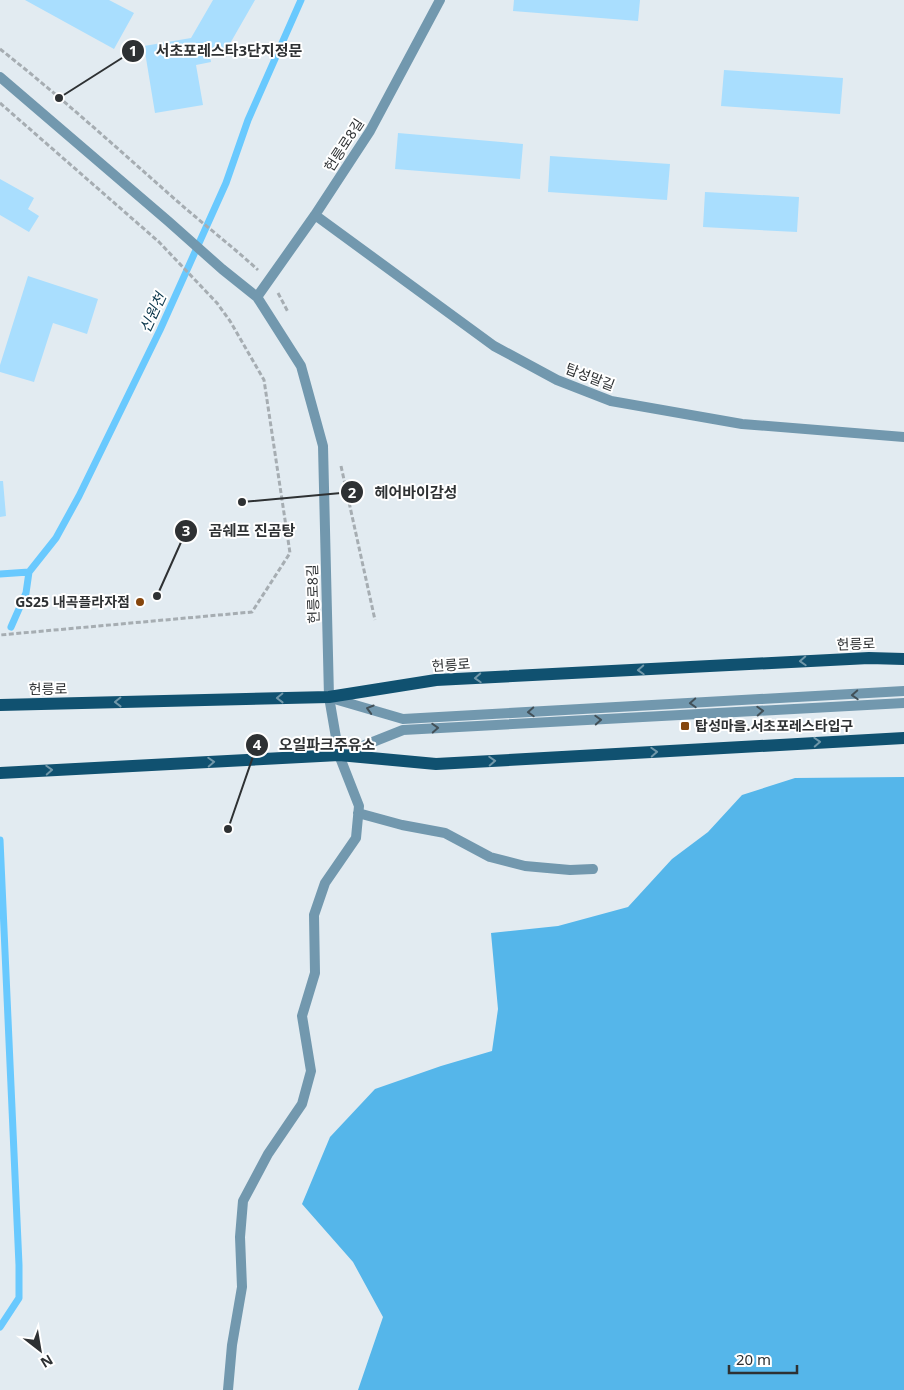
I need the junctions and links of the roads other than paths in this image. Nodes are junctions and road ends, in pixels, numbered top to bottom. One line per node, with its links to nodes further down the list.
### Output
1 (440, 0): 3 (street, 헌릉로8길)
2 (0, 77): 4 (street, 헌릉로8길)
3 (314, 215): 4 (street, 헌릉로8길); 5 (street, 탑성말길)
4 (257, 297): 8 (street, 헌릉로8길)
5 (904, 437)
6 (904, 659): 8 (main road, 헌릉로, one-way to 8)
7 (904, 692): 8 (street, one-way to 8)
8 (329, 697): 10 (main road, 헌릉로, one-way to 10); 12 (street, 헌릉로8길)
9 (904, 703): 12 (street, one-way to 9)
10 (0, 705)
11 (904, 738): 12 (main road, one-way to 11)
12 (339, 755): 13 (main road, one-way to 12); 14 (street, 헌릉로8길)
13 (0, 773)
14 (358, 813): 15 (street); 16 (street, 헌릉로8길)
15 (593, 869)
16 (228, 1390)

